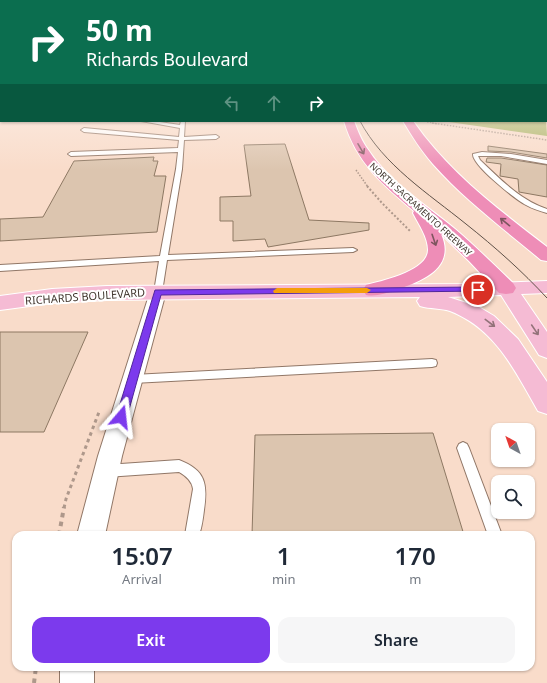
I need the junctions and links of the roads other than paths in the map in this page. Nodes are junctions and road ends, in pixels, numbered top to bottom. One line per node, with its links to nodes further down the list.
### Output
1 (156, 122): 4 (lane)
2 (349, 122): 11 (highway, NORTH SACRAMENTO FREEWAY, one-way to 11)
3 (409, 122): 14 (highway, one-way to 3)
4 (183, 124): 7 (lane)
5 (84, 130): 7 (lane)
6 (216, 137): 7 (lane)
7 (181, 139): 8 (lane)
8 (180, 150): 9 (lane); 15 (lane)
9 (71, 154)
10 (547, 162): 12 (lane)
11 (417, 205): 18 (highway, NORTH SACRAMENTO FREEWAY); 19 (highway, one-way to 19)
12 (547, 211)
13 (353, 250): 15 (lane)
14 (547, 256)
15 (164, 258): 16 (lane); 20 (lane)
16 (0, 268)
17 (547, 287): 18 (main road, RICHARDS BOULEVARD)
18 (506, 288): 19 (main road, RICHARDS BOULEVARD); 22 (main road, one-way to 22)
19 (373, 290): 20 (main road, RICHARDS BOULEVARD); 25 (main road, one-way to 25)
20 (158, 292): 21 (main road, RICHARDS BOULEVARD); 24 (street)
21 (0, 303)
22 (547, 349)
23 (432, 363): 24 (lane)
24 (133, 379): 27 (street)
25 (547, 403)
26 (463, 448): 30 (lane)
27 (106, 471): 28 (street); 29 (lane)
28 (92, 531)
29 (193, 531)
30 (494, 531)
31 (77, 671): 32 (street)
32 (76, 683)

